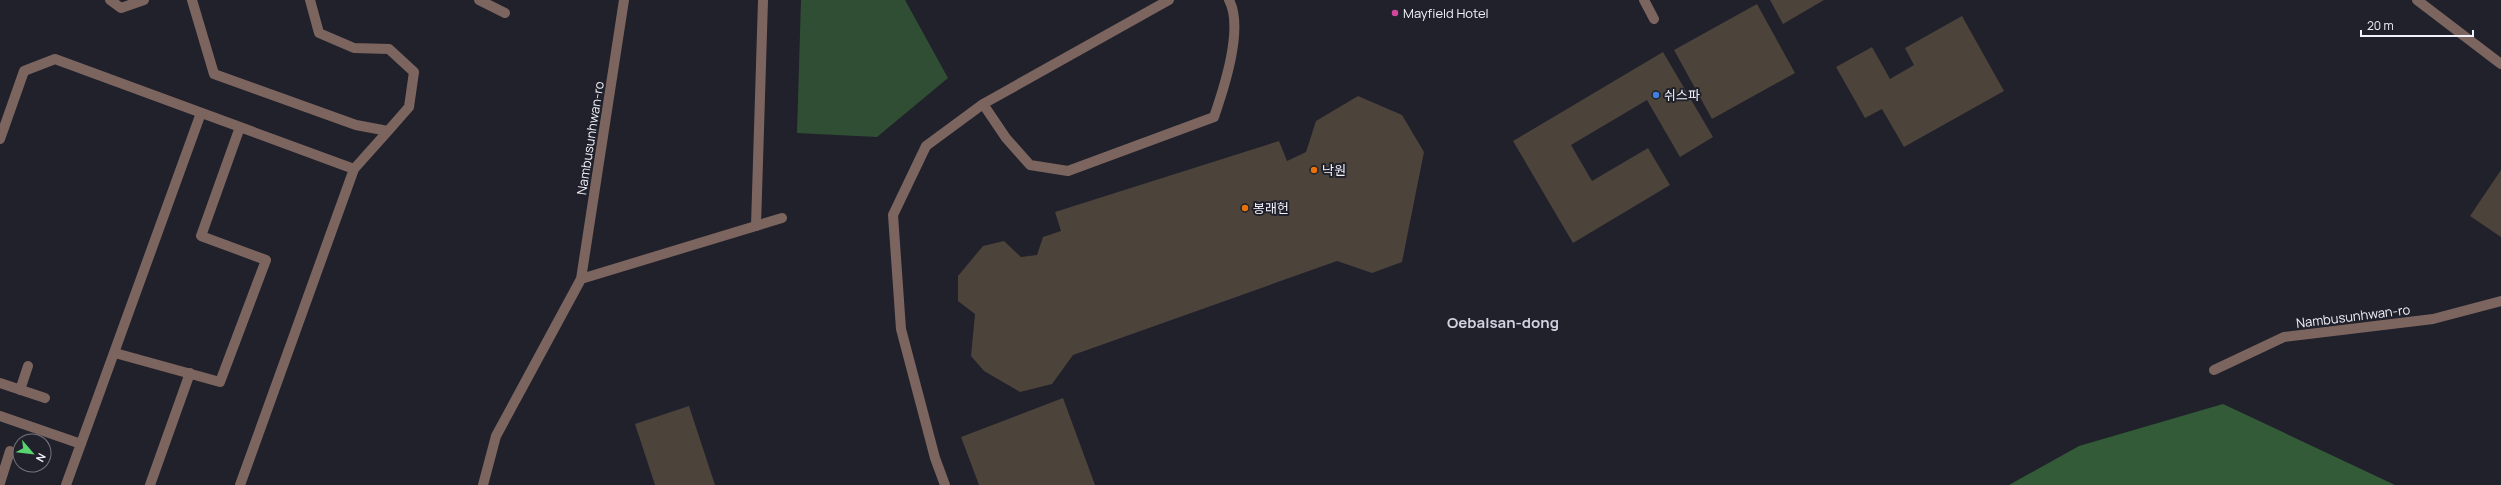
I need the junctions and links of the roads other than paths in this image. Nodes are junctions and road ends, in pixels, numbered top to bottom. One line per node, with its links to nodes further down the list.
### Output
1 (110, 0): 2 (street)
2 (144, 0)
3 (192, 0): 18 (street)
4 (310, 0): 18 (street)
5 (480, 0): 12 (street)
6 (624, 0): 23 (street, Nambusunhwan-ro)
7 (763, 0): 22 (street)
8 (1169, 0): 15 (street)
9 (1229, 0): 15 (street)
10 (1644, 0): 13 (street)
11 (2417, 0): 14 (street)
12 (505, 12)
13 (1654, 19)
14 (2501, 64)
15 (983, 104): 41 (street)
16 (201, 113): 17 (street); 19 (street); 25 (street)
17 (240, 127): 20 (street); 28 (street)
18 (388, 131): 20 (street)
19 (0, 139)
20 (354, 169): 39 (street)
21 (782, 218): 22 (street)
22 (756, 226): 23 (street)
23 (581, 279): 40 (street, Nambusunhwan-ro)
24 (2501, 301): 27 (street, Nambusunhwan-ro)
25 (115, 352): 28 (street); 33 (street)
26 (28, 366): 30 (street)
27 (2214, 370)
28 (190, 374): 38 (street)
29 (0, 383): 30 (street)
30 (20, 390): 31 (street)
31 (46, 398)
32 (0, 416): 33 (street)
33 (81, 444): 37 (street)
34 (10, 451): 35 (street)
35 (0, 483): 36 (street)
36 (7, 485)
37 (66, 485)
38 (150, 485)
39 (240, 485)
40 (483, 485)
41 (945, 485)

